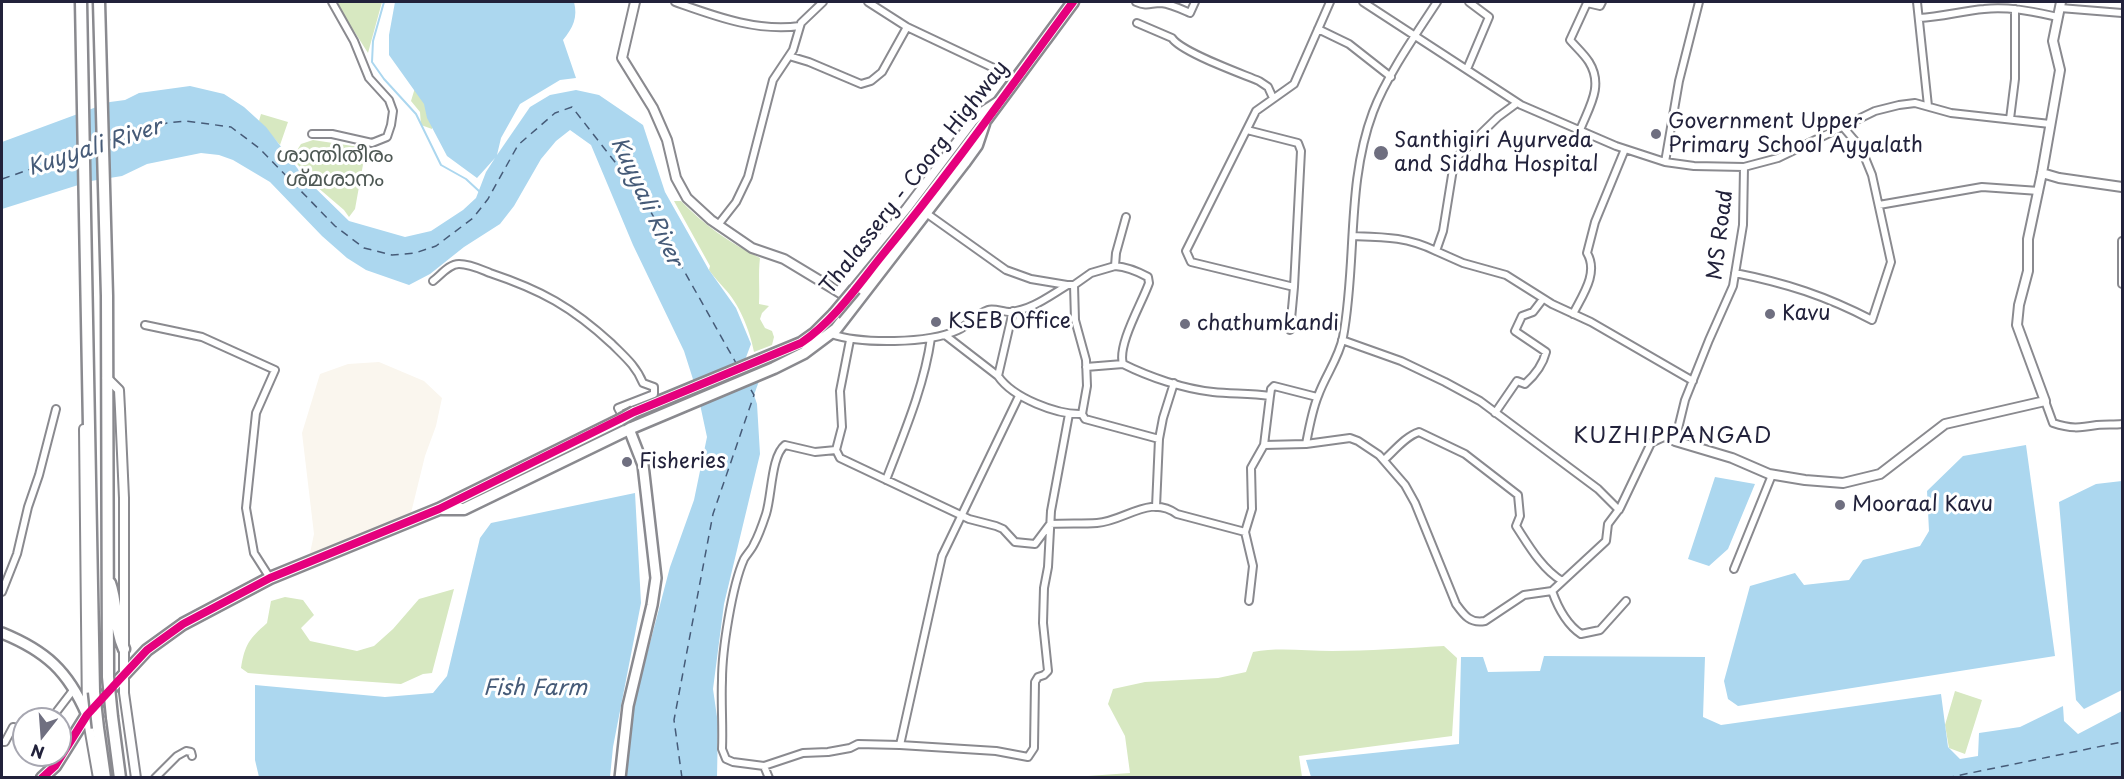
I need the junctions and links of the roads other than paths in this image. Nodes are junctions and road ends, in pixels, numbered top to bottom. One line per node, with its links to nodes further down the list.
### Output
1 (81, 2): 80 (main road)
2 (332, 2): 42 (street)
3 (635, 2): 52 (street)
4 (675, 2): 24 (street)
5 (823, 2): 24 (street)
6 (868, 2): 25 (street)
7 (1073, 2): 31 (main road, Thalassery - Coorg Highway)
8 (1137, 2): 9 (street)
9 (1195, 2)
10 (1330, 2): 26 (street)
11 (1363, 2): 27 (street, MS Road)
12 (1437, 2): 27 (street)
13 (1469, 2): 29 (street)
14 (1602, 2): 41 (street)
15 (1699, 2): 44 (street)
16 (1917, 2): 22 (street)
17 (100, 4): 77 (main road)
18 (2060, 4): 20 (street); 21 (street)
19 (2015, 9): 21 (street); 22 (street); 36 (street)
20 (2122, 12)
21 (2058, 17): 38 (street)
22 (1919, 18): 35 (street)
23 (1137, 23): 33 (street)
24 (800, 26): 28 (street)
25 (907, 27): 28 (street); 31 (street)
26 (1318, 29): 30 (street); 33 (street)
27 (1415, 35): 29 (street, MS Road); 30 (street)
28 (789, 56): 52 (street)
29 (1467, 69): 34 (street, MS Road)
30 (1391, 77): 53 (street)
31 (1017, 79): 32 (main road, Thalassery - Coorg Highway)
32 (1004, 98): 37 (main road, Thalassery - Coorg Highway); 62 (street)
33 (1273, 98): 40 (street)
34 (1517, 103): 41 (street, MS Road); 55 (street)
35 (1928, 106): 36 (street); 39 (street)
36 (2010, 119): 38 (street)
37 (984, 124): 50 (main road); 100 (main road, Thalassery - Coorg Highway, bridge)
38 (2050, 124): 46 (street)
39 (1843, 127): 45 (street); 49 (street)
40 (1247, 130): 61 (street); 61 (street)
41 (1580, 130): 43 (street, MS Road)
42 (312, 134)
43 (1625, 149): 44 (street, MS Road); 66 (street)
44 (1665, 162): 45 (street, MS Road)
45 (1744, 167): 57 (street, MS Road)
46 (2043, 173): 47 (street); 48 (street)
47 (2122, 187)
48 (2039, 191): 49 (street); 84 (street)
49 (1879, 206): 57 (street)
50 (926, 213): 60 (street); 64 (main road)
51 (1126, 217): 56 (street)
52 (718, 225): 62 (street)
53 (1353, 236): 55 (street); 73 (street)
54 (2122, 242): 59 (street)
55 (1437, 251): 63 (street)
56 (1115, 266): 60 (street); 74 (street)
57 (1735, 273): 78 (street, MS Road)
58 (434, 281): 90 (street)
59 (2122, 284)
60 (1071, 285): 65 (street); 75 (street)
61 (1294, 287): 68 (street)
62 (839, 291): 64 (street)
63 (1543, 299): 66 (street); 86 (street)
64 (857, 304): 69 (main road)
65 (1013, 311): 70 (street); 76 (street)
66 (1573, 314): 78 (street)
67 (145, 325): 107 (street)
68 (1290, 330)
69 (831, 334): 72 (street); 90 (main road)
70 (945, 335): 71 (street); 76 (street)
71 (931, 338): 72 (street); 98 (street)
72 (850, 340): 95 (street)
73 (1342, 340): 83 (street); 86 (street)
74 (1123, 364): 75 (street); 79 (street)
75 (1086, 368): 88 (street)
76 (998, 376): 81 (street)
77 (107, 378): 106 (main road); 115 (street)
78 (1693, 381): 92 (street, MS Road)
79 (1174, 383): 82 (street); 91 (street)
80 (89, 390): 113 (main road); 116 (street)
81 (1019, 396): 87 (street); 102 (street)
82 (1270, 396): 83 (street); 94 (street)
83 (1317, 397): 93 (street)
84 (2045, 401): 89 (street); 97 (street)
85 (56, 409): 110 (street)
86 (1495, 413): 101 (street)
87 (1069, 414): 88 (street); 103 (street)
88 (1082, 414): 91 (street)
89 (2122, 424)
90 (629, 429): 100 (main road); 132 (main road)
91 (1159, 439): 99 (street)
92 (1675, 441): 97 (street); 101 (street)
93 (1306, 444): 94 (street); 96 (street)
94 (1264, 445): 104 (street)
95 (836, 450): 98 (street); 125 (street)
96 (1384, 460): 108 (street); 109 (street)
97 (1772, 475): 105 (street)
98 (886, 480): 102 (street)
99 (1156, 507): 103 (street); 104 (street)
100 (439, 509): 107 (main road)
101 (1619, 510): 108 (street)
102 (962, 516): 103 (street); 123 (street)
103 (1050, 524): 123 (street)
104 (1245, 532): 111 (street)
105 (1734, 569)
106 (108, 577): 115 (main road); 130 (main road, bridge)
107 (270, 578): 117 (main road)
108 (1562, 581): 109 (street)
109 (1552, 591): 112 (street)
110 (2, 592)
111 (1249, 601)
112 (1626, 601)
113 (92, 613): 116 (main road); 129 (main road, bridge)
114 (2, 633): 118 (main road)
115 (124, 649): 117 (street)
116 (85, 658): 120 (street)
117 (124, 674): 120 (main road); 126 (street)
118 (75, 688): 119 (street); 120 (main road)
119 (60, 707)
120 (87, 715): 127 (main road); 128 (street)
121 (12, 729): 122 (street)
122 (2, 742)
123 (900, 745): 125 (street)
124 (192, 756): 131 (street)
125 (764, 766): 133 (street)
126 (138, 776)
127 (42, 777)
128 (98, 777)
129 (105, 777)
130 (120, 777)
131 (155, 777)
132 (620, 777)
133 (769, 777)

